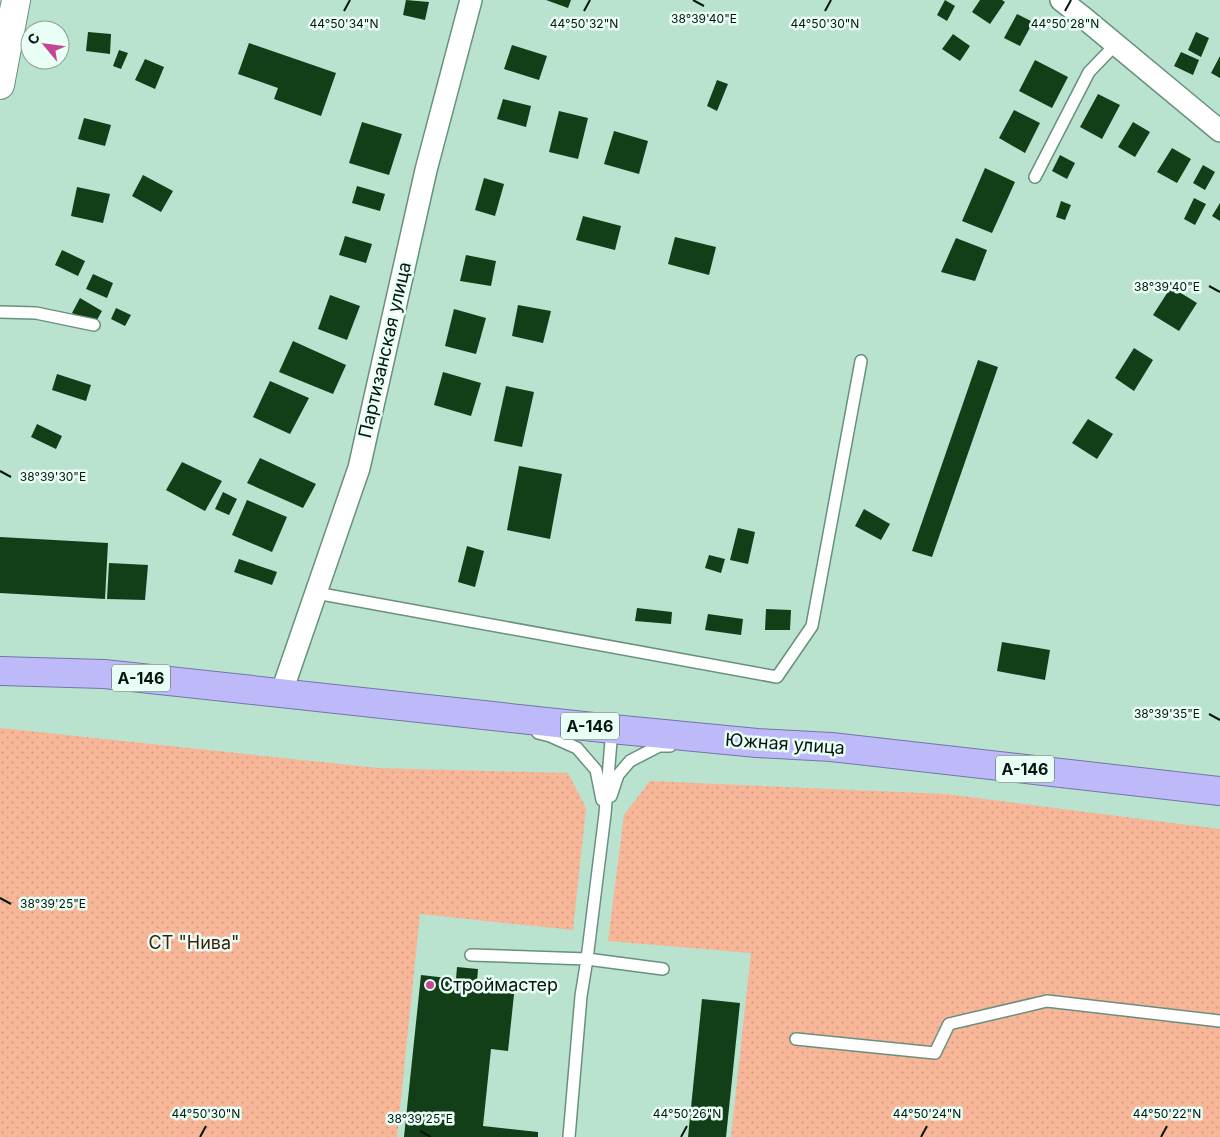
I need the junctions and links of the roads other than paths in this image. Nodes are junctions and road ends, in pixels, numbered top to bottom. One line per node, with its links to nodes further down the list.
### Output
1 (16, 0): 5 (street)
2 (471, 0): 11 (street, Партизанская улица)
3 (1072, 2): 4 (street)
4 (1116, 44): 6 (street); 7 (lane)
5 (0, 85)
6 (1220, 131)
7 (1035, 177)
8 (0, 312): 9 (lane)
9 (94, 325)
10 (861, 361): 11 (lane)
11 (316, 593): 13 (street, Партизанская улица)
12 (0, 671): 13 (highway, А-146)
13 (281, 694): 14 (highway, А-146)
14 (349, 701): 15 (highway, Южная улица / А-146); 18 (lane)
15 (612, 729): 16 (highway, Южная улица / А-146); 18 (lane)
16 (831, 747): 17 (highway, Южная улица / А-146); 18 (lane)
17 (1220, 791)
18 (605, 814): 20 (lane)
19 (471, 955): 20 (lane)
20 (587, 959): 21 (lane); 24 (lane)
21 (663, 969)
22 (1220, 1021): 23 (lane)
23 (796, 1039)
24 (569, 1137)

